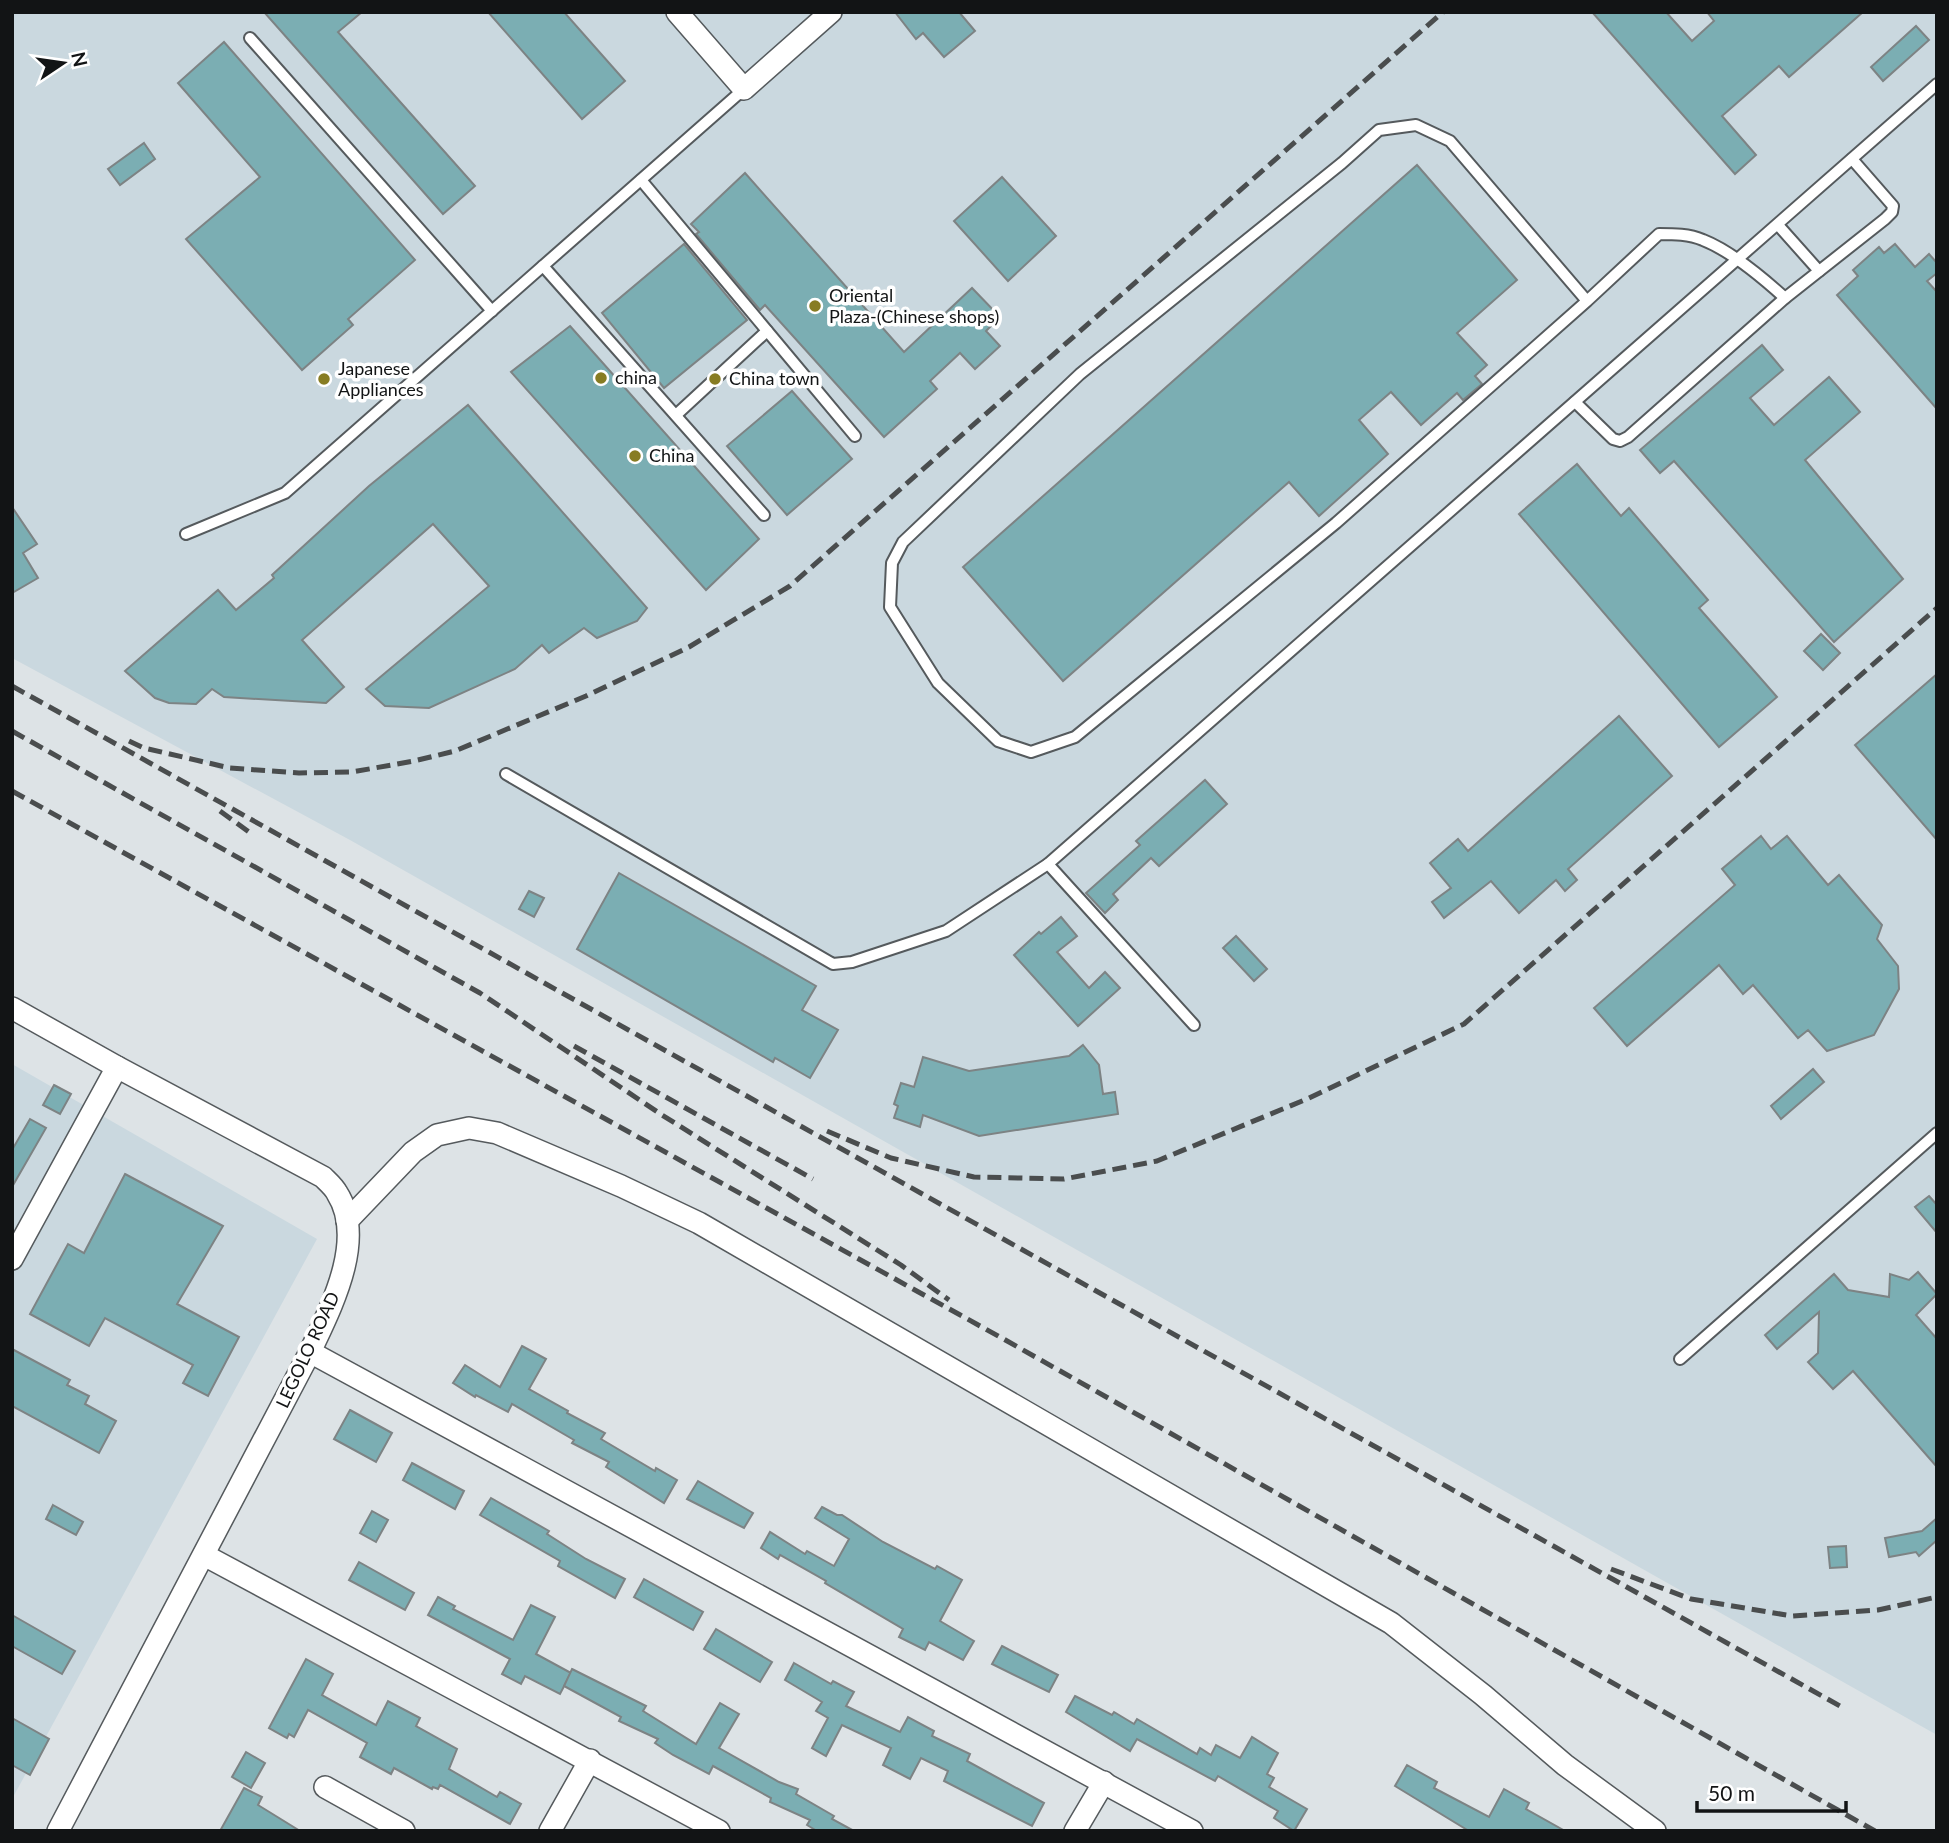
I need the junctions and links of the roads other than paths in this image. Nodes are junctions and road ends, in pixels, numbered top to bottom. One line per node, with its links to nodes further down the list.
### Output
1 (677, 12): 5 (street)
2 (831, 12): 5 (street)
3 (250, 38): 14 (lane)
4 (1937, 84): 6 (lane)
5 (744, 89): 7 (lane)
6 (1852, 159): 8 (lane); 11 (lane)
7 (641, 180): 10 (lane); 15 (lane)
8 (1778, 225): 9 (lane); 11 (lane)
9 (1738, 260): 12 (lane); 13 (lane); 16 (lane)
10 (543, 265): 14 (lane); 17 (lane)
11 (1819, 271): 12 (lane)
12 (1786, 298): 16 (lane)
13 (1587, 301): 13 (lane)
14 (492, 312): 20 (lane)
15 (767, 331): 17 (lane); 18 (lane)
16 (1575, 402): 22 (lane)
17 (676, 415): 19 (lane)
18 (855, 436)
19 (764, 515)
20 (186, 534)
21 (506, 774): 22 (lane)
22 (1048, 864): 24 (lane)
23 (12, 1007): 25 (street, LEGOLO ROAD)
24 (1194, 1025)
25 (117, 1067): 27 (street, LEGOLO ROAD); 28 (street)
26 (1937, 1133): 30 (lane)
27 (347, 1221): 29 (street, LEGOLO ROAD); 42 (street)
28 (12, 1259)
29 (310, 1352): 31 (street, LEGOLO ROAD); 33 (street)
30 (1680, 1359)
31 (205, 1555): 32 (street); 36 (street, LEGOLO ROAD)
32 (590, 1760): 35 (street); 38 (street)
33 (1104, 1782): 40 (street); 41 (street)
34 (325, 1787): 37 (street)
35 (691, 1824): 39 (street)
36 (58, 1831)
37 (404, 1831)
38 (550, 1831)
39 (719, 1831)
40 (1075, 1831)
41 (1192, 1831)
42 (1655, 1831)

